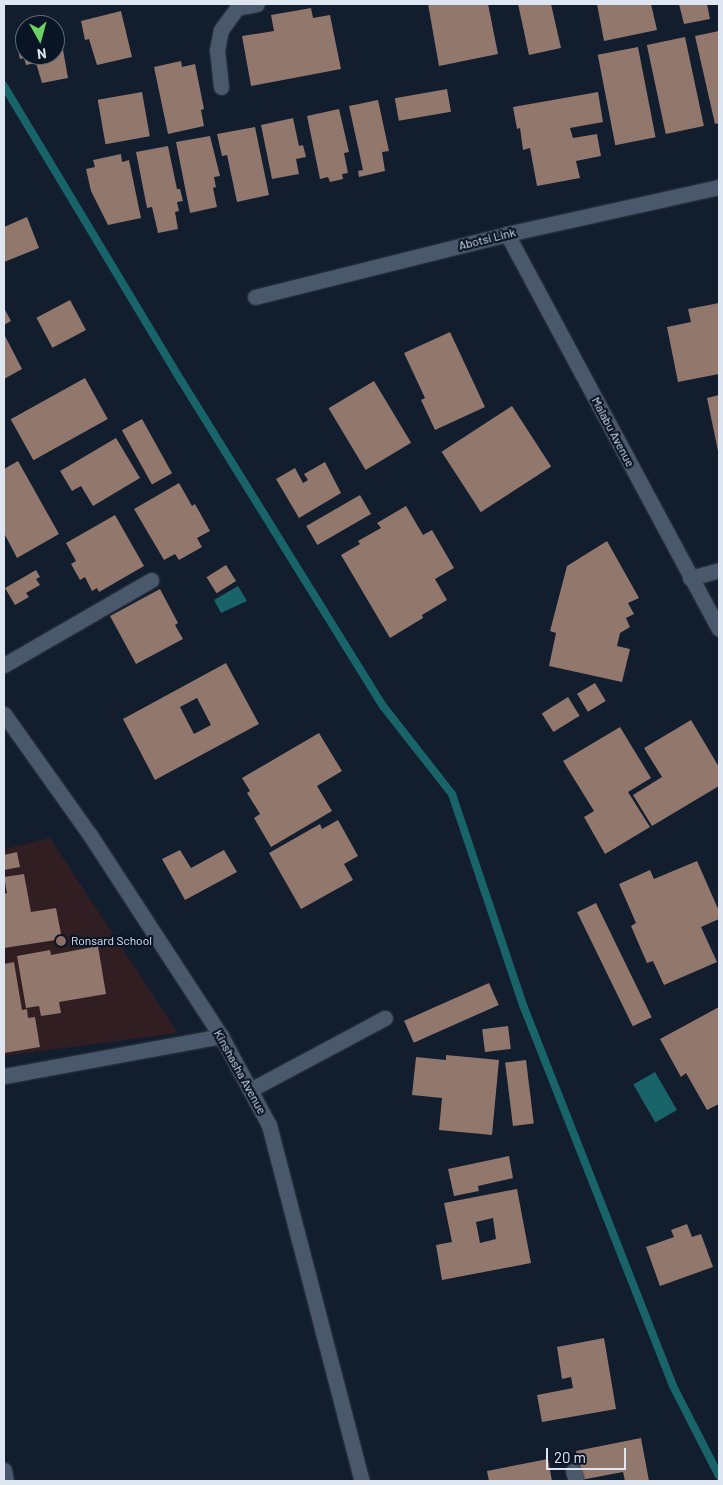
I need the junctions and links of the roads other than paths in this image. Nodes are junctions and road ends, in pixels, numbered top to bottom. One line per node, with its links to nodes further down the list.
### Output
1 (254, 4): 2 (street)
2 (221, 88)
3 (719, 187): 4 (street, Abotsi Link)
4 (508, 234): 5 (street, Abotsi Link); 7 (street, Malabu Avenue)
5 (255, 297)
6 (719, 570): 7 (street)
7 (690, 578): 9 (street, Malabu Avenue)
8 (151, 580): 10 (street)
9 (719, 628)
10 (4, 665)
11 (4, 714): 13 (street, Kinshasha Avenue)
12 (385, 1018): 15 (street)
13 (221, 1036): 14 (street); 15 (street, Kinshasha Avenue)
14 (4, 1076)
15 (250, 1090): 18 (street, Kinshasha Avenue)
16 (4, 1470): 17 (street)
17 (6, 1481)
18 (362, 1481)

